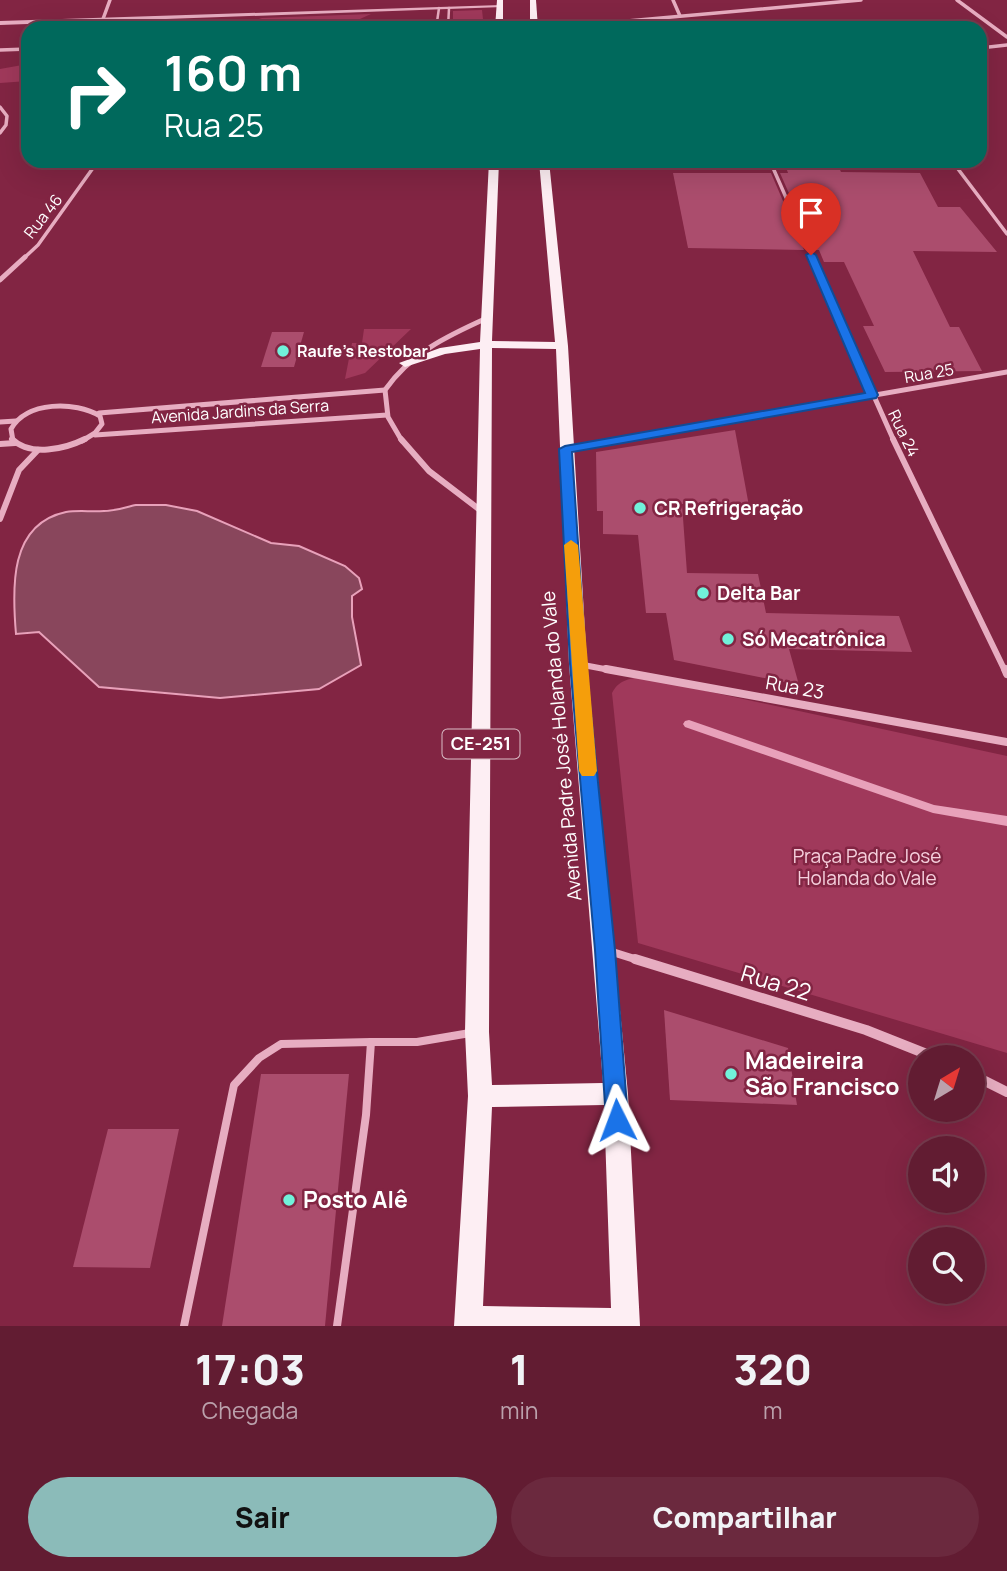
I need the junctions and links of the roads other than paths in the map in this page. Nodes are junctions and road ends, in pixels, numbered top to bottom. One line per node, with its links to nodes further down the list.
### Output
1 (110, 0): 11 (street)
2 (533, 0): 16 (main road)
3 (673, 0): 10 (street)
4 (861, 0): 6 (street)
5 (957, 0): 18 (street)
6 (813, 2): 10 (street)
7 (500, 3): 9 (street); 15 (main road)
8 (439, 8): 9 (street); 11 (street); 13 (lane)
9 (449, 8): 14 (lane)
10 (680, 16): 17 (street)
11 (103, 19): 12 (street)
12 (52, 21)
13 (437, 21)
14 (448, 21)
15 (499, 21)
16 (534, 21)
17 (625, 21)
18 (985, 21)
19 (21, 22): 21 (street)
20 (987, 22): 22 (street)
21 (0, 23)
22 (1007, 37)
23 (1007, 45): 24 (street)
24 (987, 47)
25 (21, 49): 26 (street)
26 (0, 50)
27 (0, 107): 28 (street)
28 (0, 133)
29 (93, 168): 35 (street, Rua 46)
30 (494, 168): 36 (main road, CE-251)
31 (545, 168): 38 (main road, Avenida Padre José Holanda do Vale)
32 (774, 168): 42 (street, Rua 24)
33 (957, 168): 34 (street)
34 (1007, 234)
35 (0, 280)
36 (488, 318): 37 (main road, CE-251); 39 (street)
37 (486, 344): 38 (main road); 39 (main road); 52 (main road, CE-251)
38 (562, 346): 50 (main road, Avenida Padre José Holanda do Vale)
39 (405, 363): 41 (street)
40 (1007, 372): 42 (street, Rua 25)
41 (385, 390): 43 (street, Avenida Jardins da Serra); 44 (street)
42 (872, 395): 50 (street, Rua 25); 55 (street, Rua 24)
43 (99, 413): 45 (street, Avenida Jardins da Serra); 47 (street)
44 (387, 415): 47 (street, Avenida Jardins da Serra); 52 (street)
45 (16, 421): 46 (street); 48 (street)
46 (0, 422)
47 (95, 435): 51 (street, Avenida Jardins da Serra)
48 (15, 443): 49 (street); 51 (street)
49 (0, 444)
50 (565, 449): 54 (main road, Avenida Padre José Holanda do Vale)
51 (38, 450): 53 (street)
52 (485, 514): 58 (main road, CE-251)
53 (0, 519)
54 (578, 664): 56 (street, Rua 23); 57 (main road, Avenida Padre José Holanda do Vale)
55 (1007, 674)
56 (1007, 742)
57 (605, 950): 60 (street, Rua 22); 63 (main road, Avenida Padre José Holanda do Vale)
58 (477, 1032): 59 (lane); 64 (main road, CE-251)
59 (371, 1042): 67 (lane); 68 (lane)
60 (908, 1047)
61 (985, 1081): 62 (street)
62 (1007, 1092)
63 (616, 1094): 64 (main road); 66 (main road, Avenida Padre José Holanda do Vale)
64 (480, 1096): 65 (main road, CE-251)
65 (468, 1323): 66 (main road)
66 (626, 1324)
67 (184, 1326)
68 (337, 1326)

